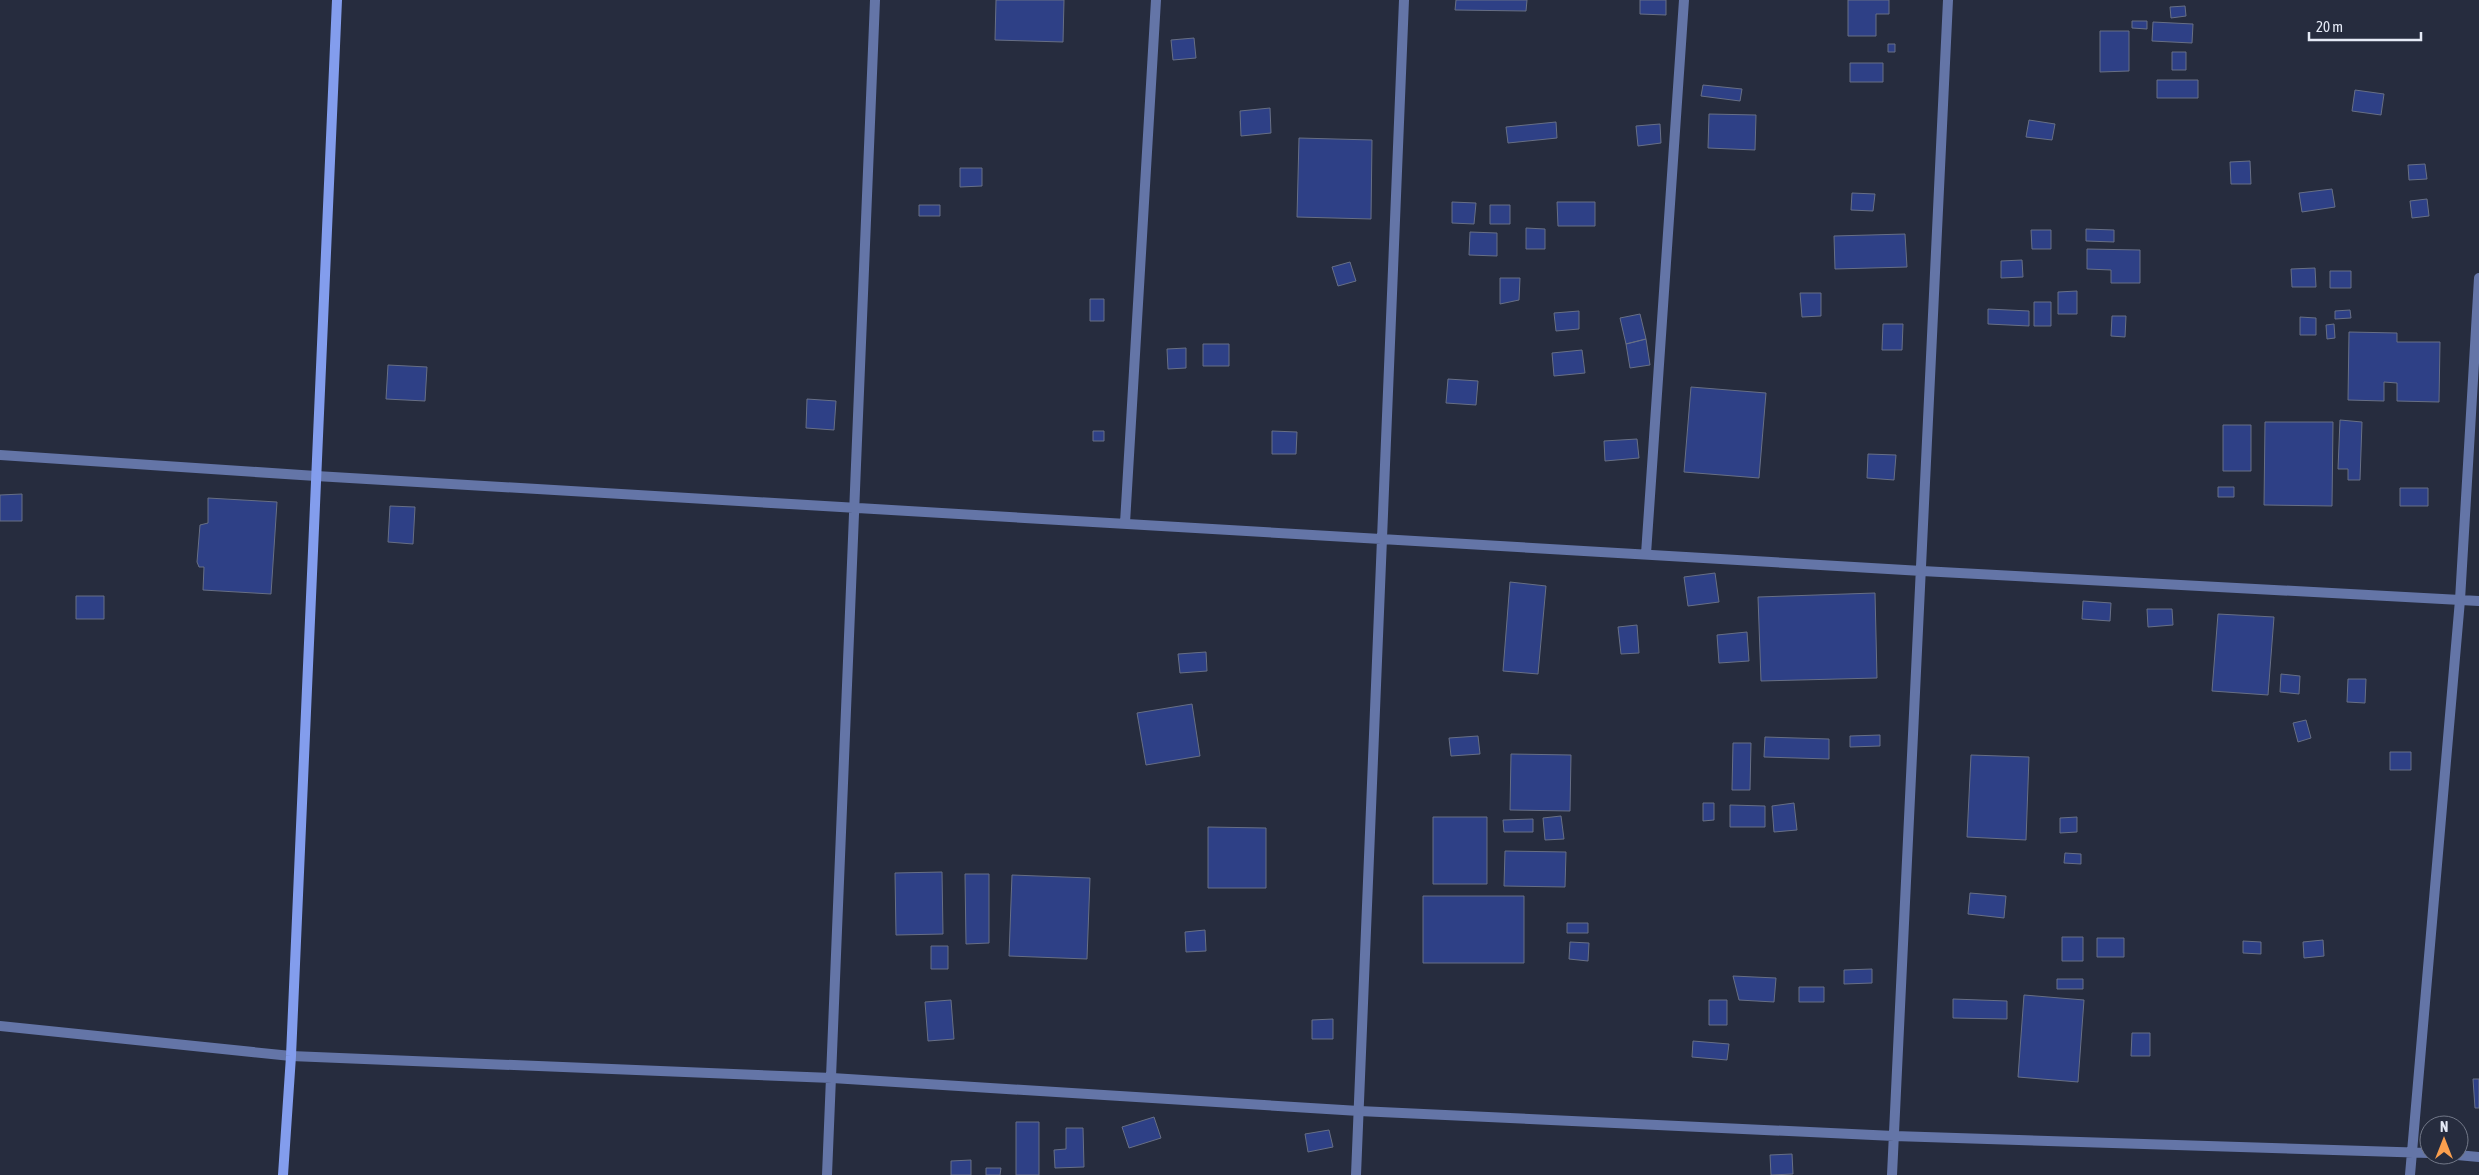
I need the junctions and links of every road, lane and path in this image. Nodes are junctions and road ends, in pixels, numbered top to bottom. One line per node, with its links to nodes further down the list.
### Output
1 (337, 0): 9 (street)
2 (875, 0): 10 (street)
3 (1156, 0): 11 (street)
4 (1404, 0): 12 (street)
5 (1684, 0): 13 (street)
6 (1948, 0): 14 (street)
7 (2479, 278): 15 (street)
8 (0, 455): 9 (street)
9 (316, 476): 10 (street); 18 (street)
10 (856, 506): 11 (street); 19 (street)
11 (1125, 523): 12 (street)
12 (1381, 538): 13 (street); 20 (street)
13 (1646, 554): 14 (street)
14 (1922, 571): 15 (street); 21 (street)
15 (2460, 600): 16 (street); 22 (street)
16 (2479, 601)
17 (0, 1026): 18 (street)
18 (291, 1056): 19 (street); 24 (street)
19 (832, 1078): 20 (street); 25 (street)
20 (1359, 1111): 21 (street); 26 (street)
21 (1894, 1136): 22 (street); 27 (street)
22 (2411, 1152): 23 (street); 28 (street)
23 (2419, 1152)
24 (283, 1175)
25 (827, 1175)
26 (1356, 1175)
27 (1892, 1175)
28 (2410, 1175)

